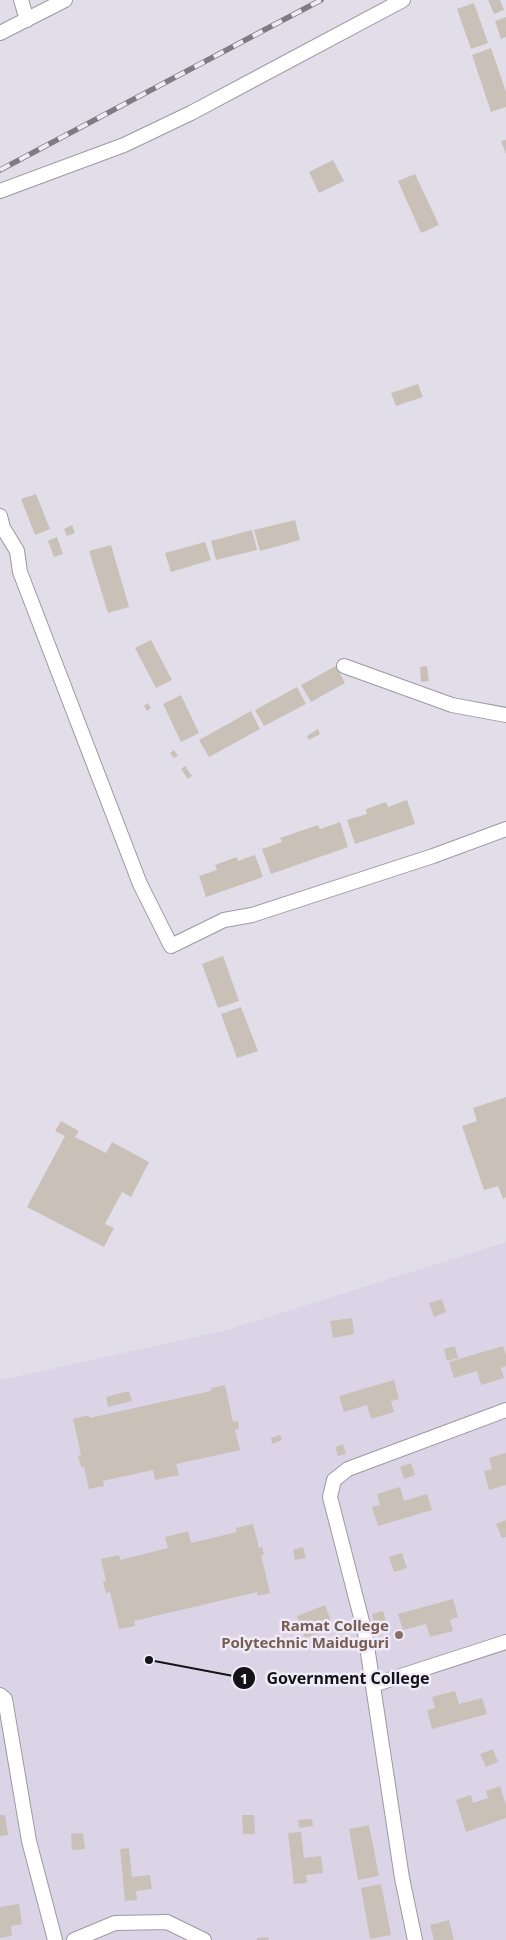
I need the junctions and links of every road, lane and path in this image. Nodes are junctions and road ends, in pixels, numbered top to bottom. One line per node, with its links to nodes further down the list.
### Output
1 (21, 0): 4 (street)
2 (65, 0): 4 (street)
3 (403, 0): 6 (street)
4 (27, 20): 5 (street)
5 (0, 33)
6 (0, 191)
7 (1, 525): 10 (street)
8 (344, 666): 9 (street)
9 (506, 716)
10 (506, 829)
11 (506, 1410): 13 (street)
12 (506, 1642): 13 (street)
13 (374, 1685): 18 (street)
14 (0, 1695): 15 (street)
15 (55, 1940)
16 (74, 1940): 17 (street)
17 (204, 1940)
18 (415, 1940)

